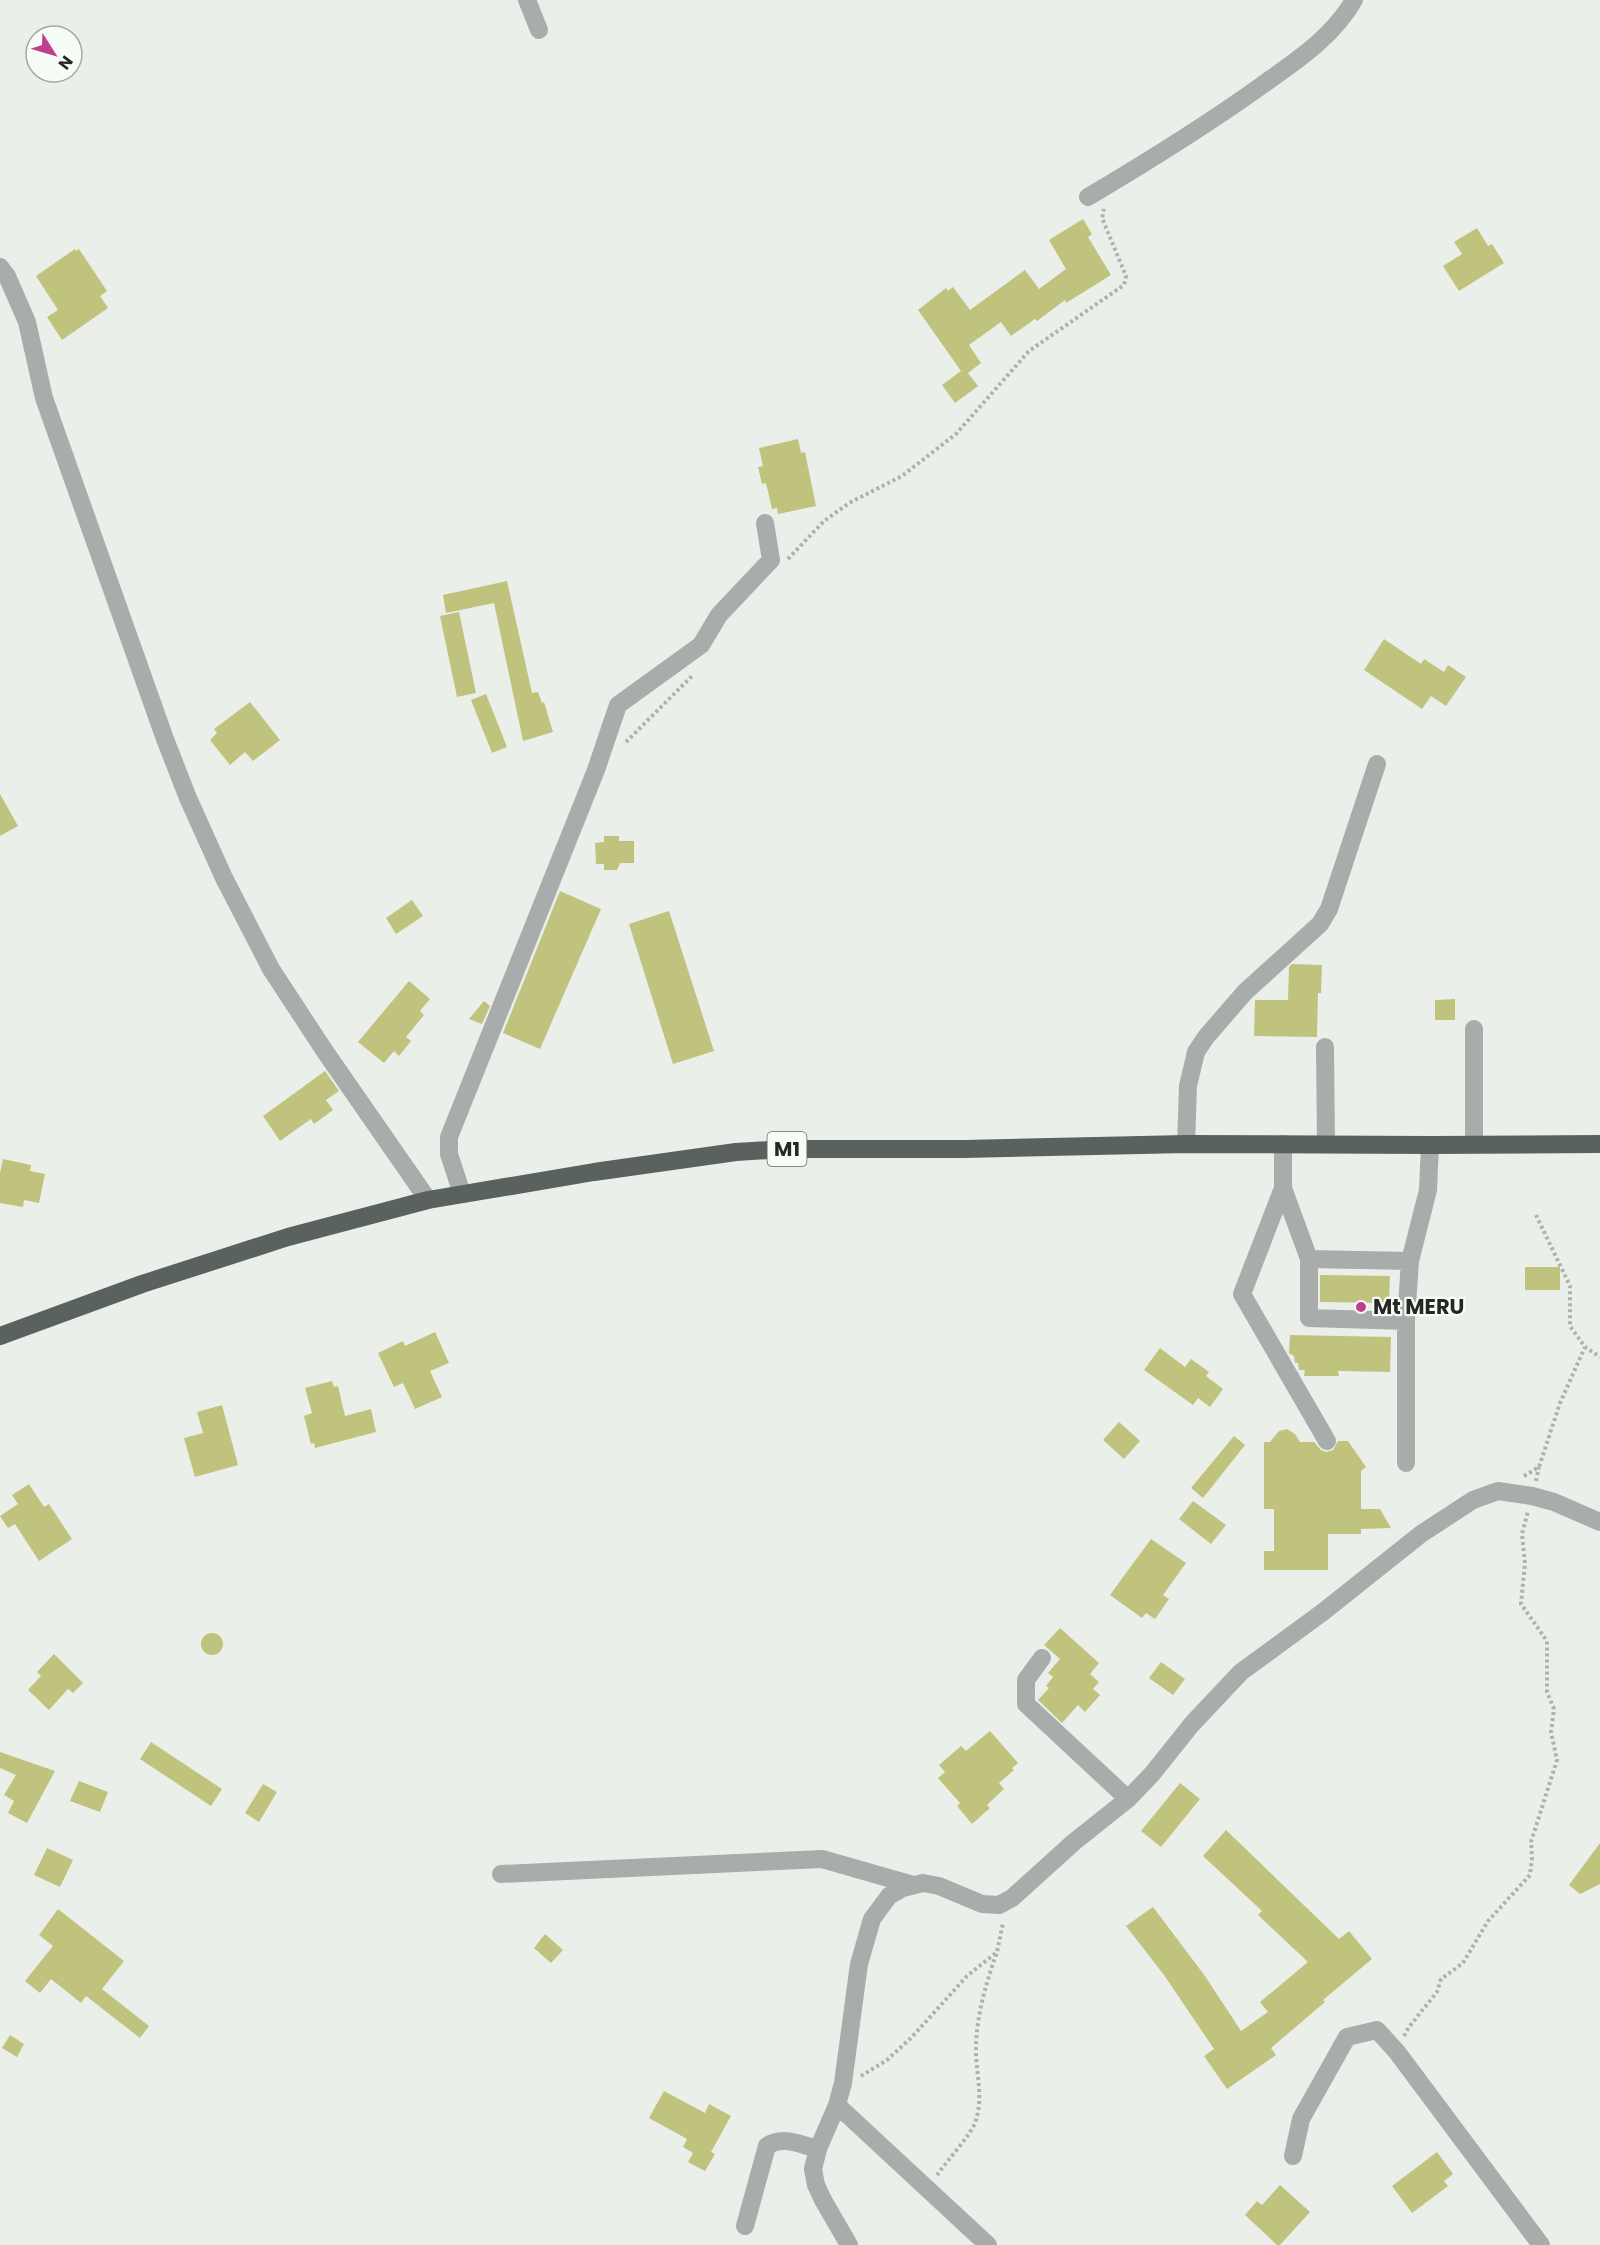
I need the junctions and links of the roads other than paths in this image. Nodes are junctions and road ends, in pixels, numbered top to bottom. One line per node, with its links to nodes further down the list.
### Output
1 (527, 0): 3 (street)
2 (1354, 0): 4 (street)
3 (539, 30)
4 (1088, 197)
5 (2, 275): 18 (street)
6 (765, 523): 17 (street)
7 (1377, 764): 10 (street)
8 (1474, 1029): 13 (street)
9 (1325, 1047): 12 (street)
10 (1186, 1144): 11 (highway, M1); 17 (highway, M1)
11 (1283, 1144): 12 (highway, M1); 16 (street)
12 (1326, 1144): 15 (highway, M1)
13 (1474, 1144): 14 (highway, M1); 15 (highway, M1)
14 (1600, 1144)
15 (1430, 1145): 20 (street)
16 (1283, 1188): 19 (street); 23 (street)
17 (462, 1194): 18 (highway, M1)
18 (428, 1200): 22 (highway, M1)
19 (1309, 1258): 20 (street); 21 (street)
20 (1410, 1261): 21 (street)
21 (1406, 1321): 24 (street)
22 (0, 1336)
23 (1327, 1441)
24 (1406, 1463)
25 (1600, 1522): 27 (street)
26 (1042, 1658): 27 (street)
27 (1128, 1799): 29 (street)
28 (501, 1874): 29 (street)
29 (913, 1885): 30 (street)
30 (837, 2105): 31 (street); 35 (street)
31 (818, 2149): 33 (street); 34 (street)
32 (1293, 2156): 36 (street)
33 (745, 2226)
34 (849, 2245)
35 (988, 2245)
36 (1541, 2245)

